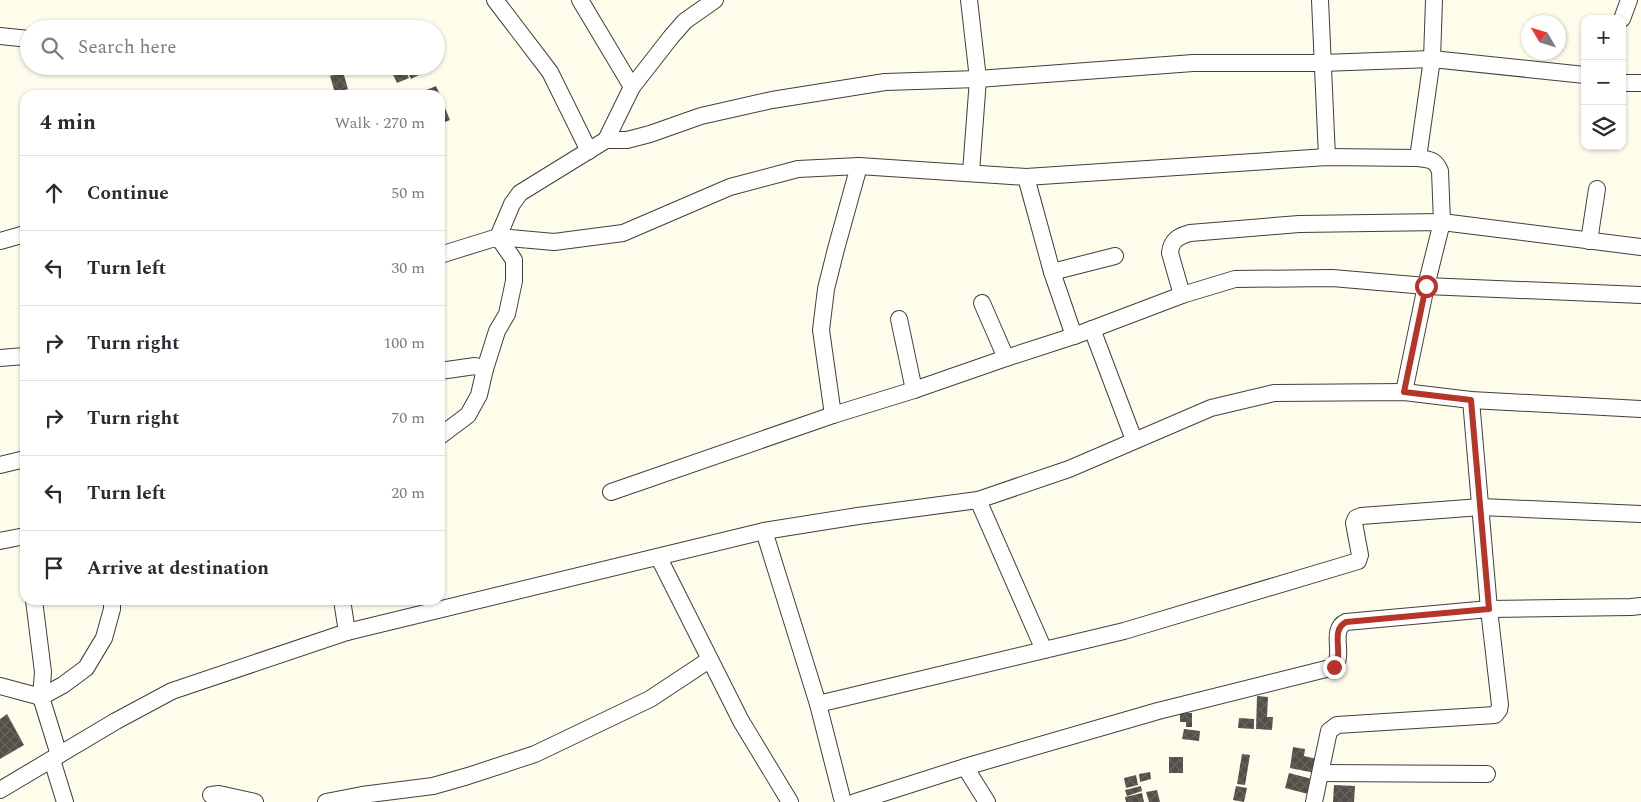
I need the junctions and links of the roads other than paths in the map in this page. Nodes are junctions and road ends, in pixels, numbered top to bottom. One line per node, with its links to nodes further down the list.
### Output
1 (495, 0): 19 (street)
2 (580, 0): 17 (street)
3 (715, 0): 17 (street)
4 (969, 0): 14 (street)
5 (1320, 0): 12 (street)
6 (1434, 0): 11 (street)
7 (1629, 0): 8 (street)
8 (1623, 15)
9 (0, 36): 10 (street)
10 (20, 38)
11 (1432, 58): 12 (street); 13 (street); 21 (street)
12 (1322, 63): 14 (street); 20 (street)
13 (1581, 75)
14 (978, 80): 18 (street); 23 (street)
15 (1626, 83): 16 (street)
16 (1641, 83)
17 (632, 87): 18 (street)
18 (606, 140): 19 (street)
19 (589, 151): 28 (street)
20 (1327, 158): 21 (street); 24 (street)
21 (1418, 158): 26 (street)
22 (860, 166): 23 (street); 28 (street); 51 (street)
23 (971, 172): 24 (street)
24 (1026, 177): 34 (street)
25 (1597, 188): 30 (street)
26 (1442, 222): 30 (street); 35 (street); 36 (street)
27 (20, 235): 29 (street)
28 (498, 237): 32 (street); 45 (street)
29 (0, 241)
30 (1589, 241): 31 (street)
31 (1641, 247)
32 (445, 253)
33 (1115, 256): 34 (street)
34 (1052, 272): 41 (street)
35 (1426, 286): 36 (street); 37 (street); 48 (street)
36 (1182, 295): 40 (street)
37 (1641, 295)
38 (982, 303): 44 (street)
39 (899, 319): 47 (street)
40 (1092, 329): 41 (street); 53 (street)
41 (1074, 336): 44 (street)
42 (20, 356): 43 (street)
43 (0, 358)
44 (1006, 358): 47 (street)
45 (485, 368): 46 (street); 52 (street)
46 (445, 370)
47 (914, 390): 51 (street)
48 (1404, 392): 49 (street); 53 (street)
49 (1471, 400): 50 (street); 58 (street)
50 (1641, 409)
51 (833, 415): 56 (street)
52 (445, 432)
53 (1134, 440): 57 (street)
54 (20, 460): 55 (street)
55 (0, 465)
56 (611, 492)
57 (978, 500): 60 (street); 70 (street)
58 (1481, 507): 59 (street); 68 (street); 70 (street)
59 (1641, 514)
60 (764, 531): 63 (street); 74 (street)
61 (20, 537): 62 (street)
62 (0, 541)
63 (659, 558): 69 (street); 71 (street)
64 (35, 605): 73 (street)
65 (112, 605): 73 (street)
66 (343, 605): 69 (street)
67 (1641, 606): 68 (street)
68 (1489, 609): 76 (street); 77 (street)
69 (347, 632): 75 (street)
70 (1044, 650): 74 (street)
71 (709, 660): 83 (street); 84 (street)
72 (0, 686): 73 (street)
73 (41, 697): 75 (street)
74 (818, 704): 85 (street)
75 (56, 757): 79 (street); 81 (street)
76 (965, 767): 86 (street); 87 (street)
77 (1321, 773): 78 (street); 88 (street)
78 (1487, 774)
79 (0, 790)
80 (211, 795): 82 (street)
81 (65, 802)
82 (254, 802)
83 (326, 802)
84 (790, 802)
85 (842, 802)
86 (855, 802)
87 (987, 802)
88 (1314, 802)

